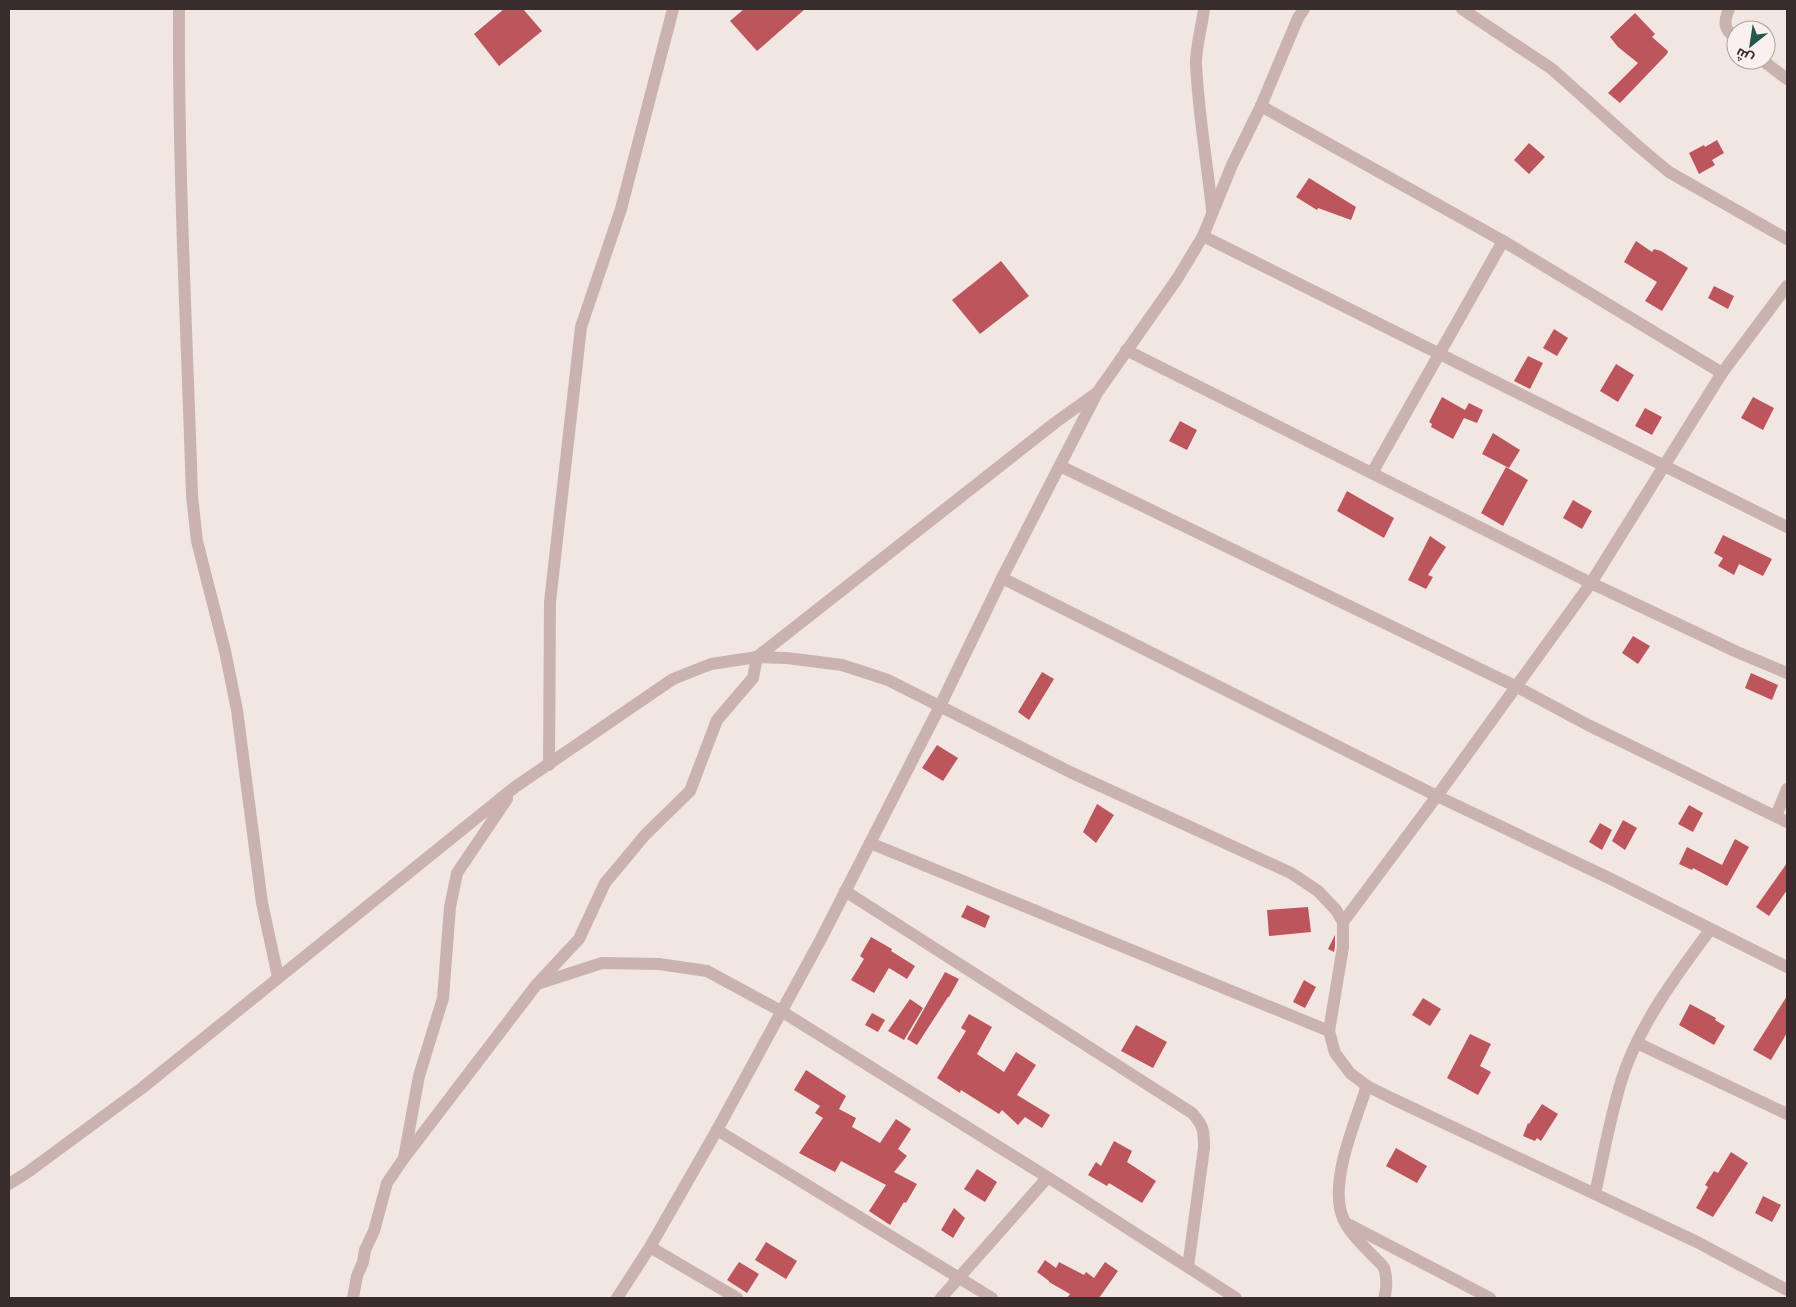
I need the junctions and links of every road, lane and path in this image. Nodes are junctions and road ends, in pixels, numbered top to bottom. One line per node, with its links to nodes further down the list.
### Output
1 (179, 9): 40 (street)
2 (673, 9): 30 (street)
3 (1204, 9): 11 (street)
4 (1304, 9): 10 (street)
5 (1462, 9): 13 (street)
6 (1729, 9): 7 (street)
7 (1726, 26)
8 (1775, 70): 9 (street)
9 (1787, 79)
10 (1261, 106): 11 (street); 14 (street)
11 (1212, 212): 12 (street)
12 (1203, 236): 16 (street); 17 (street)
13 (1787, 239)
14 (1504, 241): 17 (street); 18 (street)
15 (1787, 286): 18 (street)
16 (1126, 350): 19 (street); 22 (street)
17 (1439, 354): 21 (street); 22 (street)
18 (1722, 373): 21 (street)
19 (1097, 393): 20 (street); 26 (street)
20 (1060, 466): 24 (street); 28 (street)
21 (1664, 466): 23 (street); 25 (street)
22 (1372, 474): 25 (street)
23 (1787, 527)
24 (1002, 578): 29 (street); 33 (street)
25 (1591, 583): 27 (street); 28 (street)
26 (757, 656): 29 (street); 30 (street); 41 (street)
27 (1787, 674)
28 (1518, 687): 33 (street); 34 (street)
29 (940, 706): 35 (street); 37 (street)
30 (550, 764): 31 (street)
31 (515, 787): 40 (street); 48 (street)
32 (1787, 790): 34 (street)
33 (1438, 796): 37 (street); 38 (street)
34 (1781, 819)
35 (870, 843): 36 (street); 43 (street)
36 (845, 891): 42 (street); 54 (street)
37 (1343, 922): 43 (street)
38 (1710, 930): 39 (street); 44 (street)
39 (1787, 967)
40 (278, 977): 50 (street)
41 (537, 984): 42 (street); 48 (street)
42 (781, 1011): 47 (street); 49 (street)
43 (1328, 1031): 45 (street)
44 (1637, 1043): 46 (street); 51 (street)
45 (1367, 1086): 51 (street); 52 (street)
46 (1787, 1114)
47 (717, 1130): 53 (street); 55 (street)
48 (404, 1158): 57 (street)
49 (1047, 1178): 54 (street); 55 (street)
50 (9, 1184)
51 (1595, 1194): 56 (street)
52 (1344, 1222): 63 (street); 64 (street)
53 (650, 1247): 58 (street); 59 (street)
54 (1188, 1267): 62 (street)
55 (960, 1277): 60 (street); 61 (street)
56 (1787, 1290)
57 (353, 1298)
58 (618, 1298)
59 (737, 1298)
60 (941, 1298)
61 (992, 1298)
62 (1236, 1298)
63 (1384, 1298)
64 (1490, 1298)

